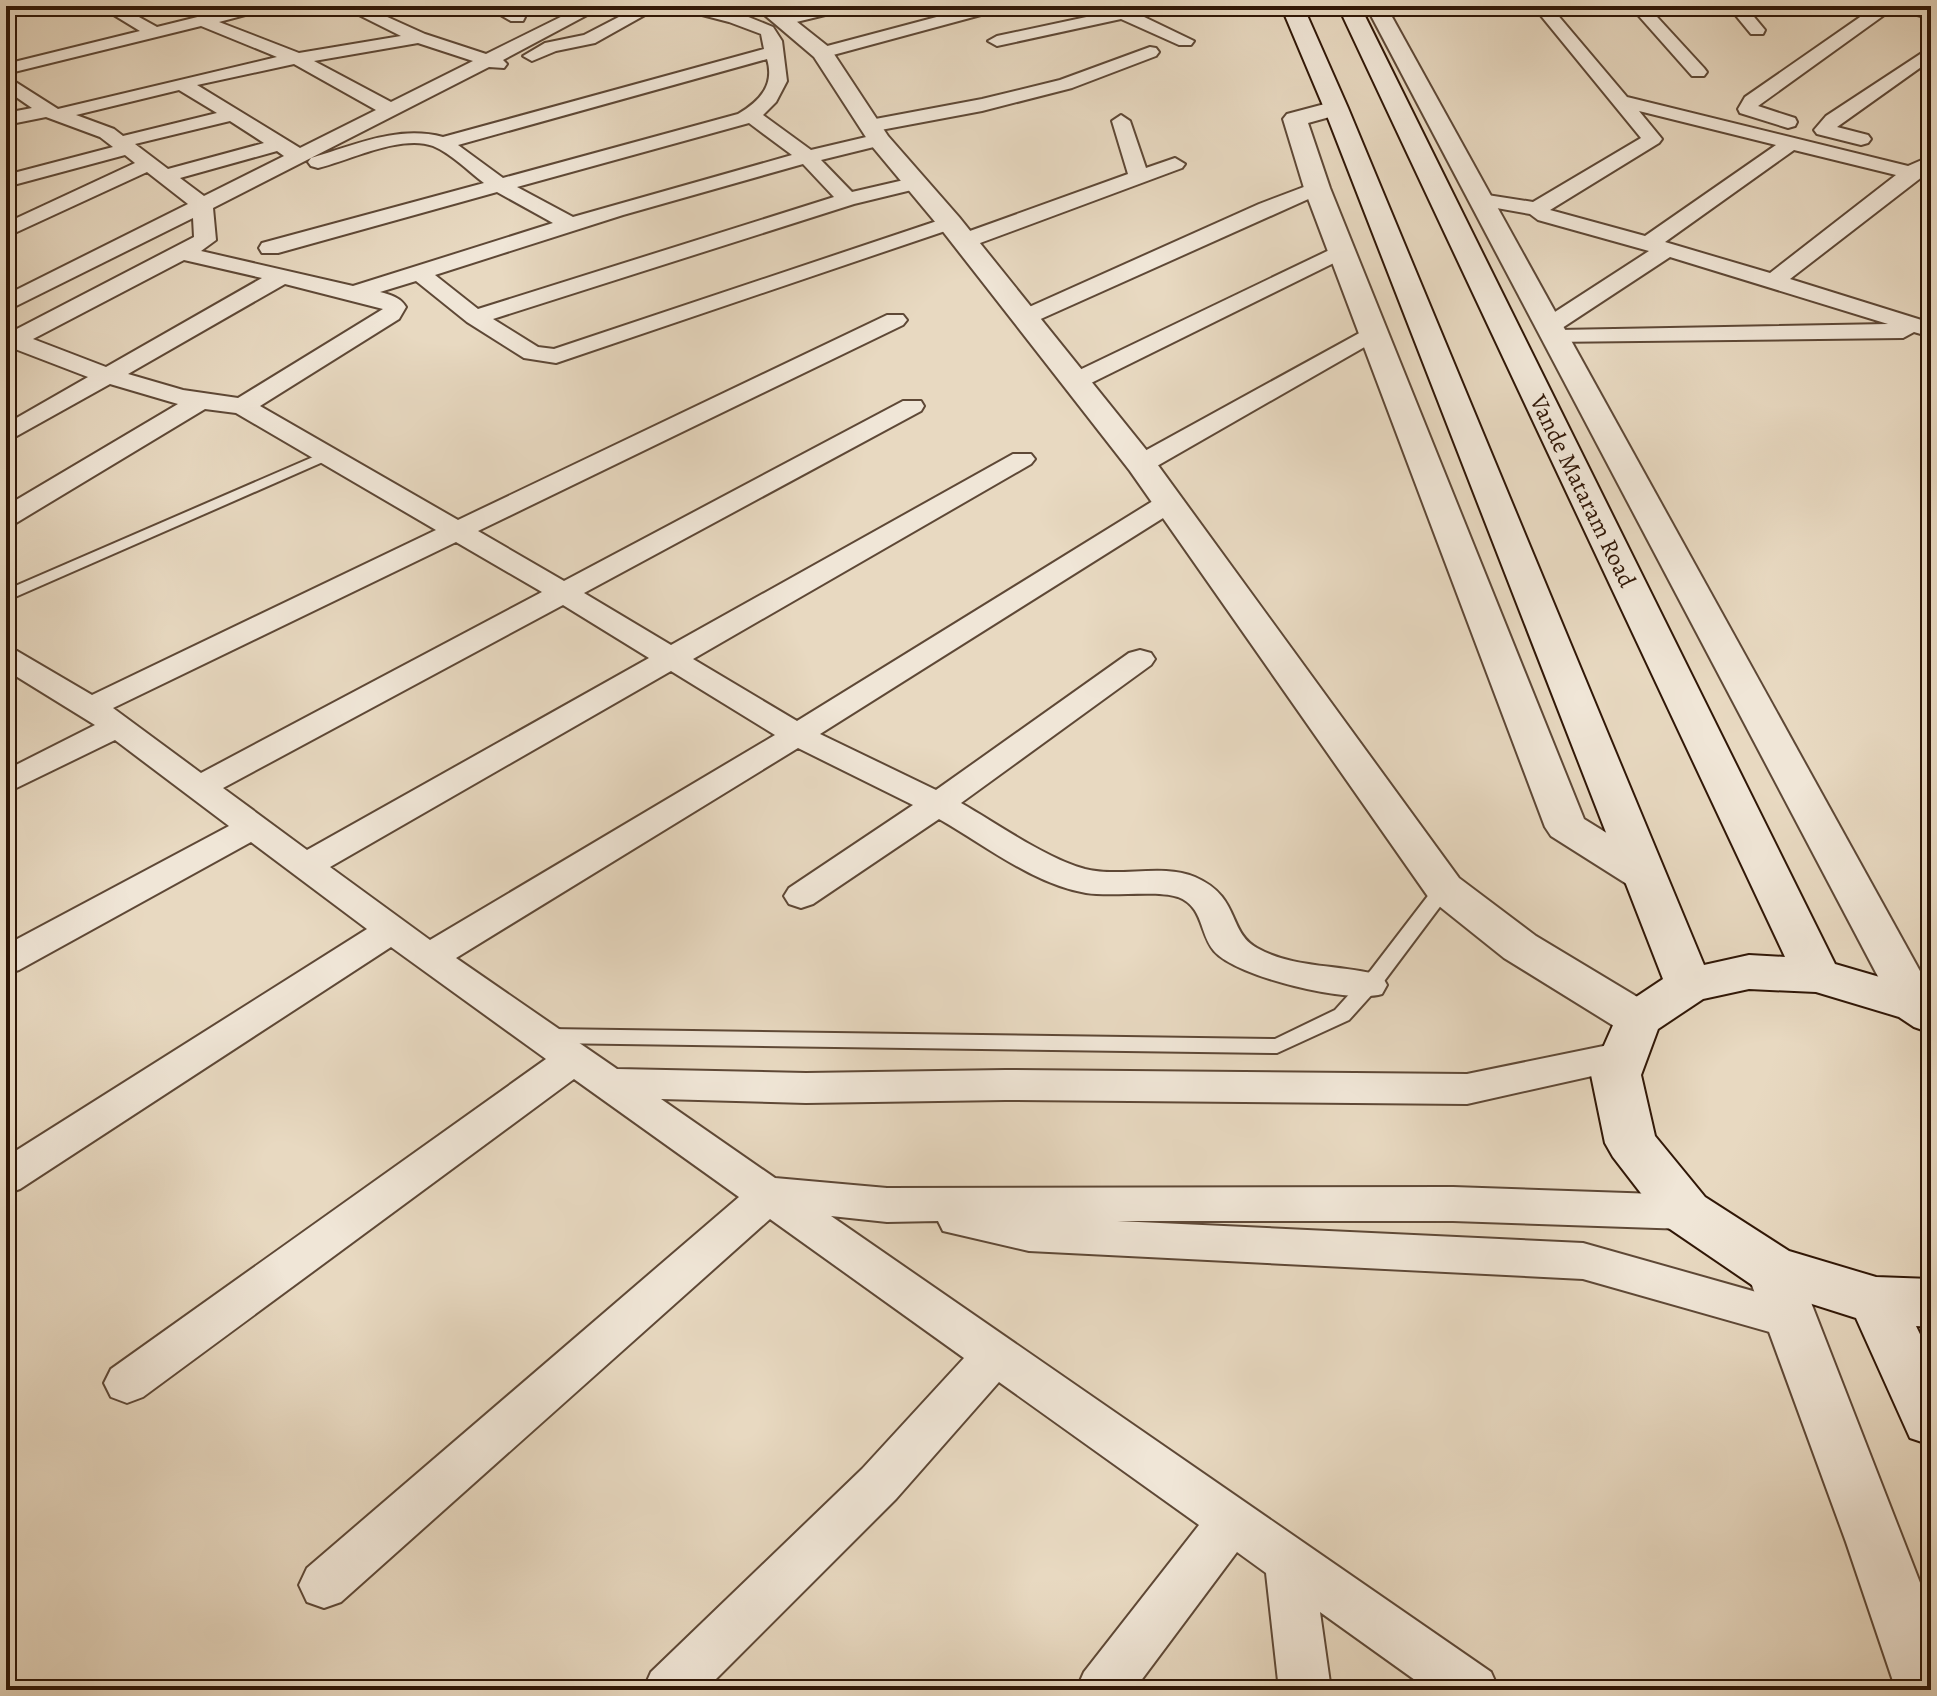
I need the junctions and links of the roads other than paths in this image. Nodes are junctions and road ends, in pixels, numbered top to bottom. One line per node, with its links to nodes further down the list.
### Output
1 (107, 6): 26 (street)
2 (262, 6): 24 (street)
3 (349, 6): 27 (street)
4 (493, 6): 23 (street)
5 (596, 6): 36 (street)
6 (616, 6): 30 (street)
7 (653, 6): 30 (street)
8 (685, 6): 31 (street)
9 (844, 6): 20 (street)
10 (997, 6): 34 (street)
11 (1161, 6): 21 (street)
12 (1349, 6): 121 (main road, Vande Mataram Road)
13 (1376, 6): 69 (street)
14 (1541, 6): 41 (street)
15 (1638, 6): 38 (street)
16 (1736, 6): 25 (street)
17 (1887, 6): 50 (street)
18 (1901, 6): 22 (street)
19 (1284, 8): 42 (main road)
20 (774, 13): 34 (street)
21 (1123, 14): 28 (street); 29 (street)
22 (1931, 14)
23 (517, 17)
24 (200, 20): 26 (street); 35 (street)
25 (1757, 30)
26 (154, 32): 39 (street)
27 (419, 38): 35 (street); 36 (street)
28 (997, 41)
29 (1185, 41)
30 (551, 47): 37 (street)
31 (773, 52): 46 (street); 56 (street)
32 (1150, 52): 51 (street)
33 (1931, 52): 50 (street)
34 (822, 53): 51 (street)
35 (296, 58): 40 (street); 43 (street)
36 (485, 60): 37 (street); 43 (street)
37 (510, 67): 58 (street)
38 (1698, 72)
39 (7, 80): 44 (street)
40 (181, 83): 44 (street); 45 (street)
41 (1621, 101): 47 (street); 52 (street)
42 (1336, 108): 67 (street); 115 (main road)
43 (389, 109): 58 (street)
44 (53, 112): 48 (street); 54 (street)
45 (232, 115): 54 (street); 58 (street)
46 (751, 115): 59 (street); 66 (street)
47 (1689, 118): 52 (street); 55 (street)
48 (6, 119)
49 (1121, 121): 63 (street)
50 (1824, 130): 57 (street)
51 (874, 133): 59 (street); 65 (street)
52 (1652, 139): 70 (street)
53 (78, 140): 54 (street)
54 (118, 142): 62 (street); 64 (street)
55 (1793, 142): 60 (street); 75 (street)
56 (443, 143): 58 (street); 66 (street)
57 (1885, 145)
58 (297, 154): 62 (street); 71 (street)
59 (806, 156): 68 (street); 72 (street)
60 (1922, 161): 81 (street)
61 (1175, 164): 63 (street)
62 (158, 170): 71 (street); 73 (street)
63 (1139, 177): 74 (street)
64 (6, 181)
65 (917, 183): 68 (street); 74 (street)
66 (501, 186): 72 (street); 76 (street)
67 (1317, 188): 77 (street); 85 (street)
68 (848, 199): 84 (street)
69 (1481, 200): 70 (street); 88 (street)
70 (1536, 209): 75 (street)
71 (202, 213): 78 (street); 83 (street)
72 (570, 224): 79 (street)
73 (6, 231)
74 (957, 232): 84 (street); 85 (street)
75 (1658, 247): 81 (street); 88 (street)
76 (270, 248)
77 (1342, 250): 89 (street); 92 (street)
78 (184, 253): 80 (street); 90 (street)
79 (419, 273): 82 (street); 84 (street)
80 (282, 276): 82 (street); 91 (street)
81 (1774, 281): 86 (street)
82 (355, 293): 94 (street)
83 (6, 304)
84 (475, 317)
85 (1026, 317): 92 (street)
86 (1924, 318): 88 (street)
87 (895, 320): 102 (street)
88 (1552, 331): 124 (street)
89 (1374, 332): 99 (street); 115 (street)
90 (9, 341): 91 (street)
91 (107, 376): 93 (street); 96 (street)
92 (1076, 381): 99 (street)
93 (197, 403): 94 (street); 101 (street)
94 (242, 406): 97 (street)
95 (912, 406): 103 (street)
96 (6, 434)
97 (327, 455): 102 (street); 104 (lane)
98 (1022, 459): 106 (street)
99 (1141, 464): 100 (street)
100 (1170, 502): 109 (street); 116 (street)
101 (6, 517)
102 (455, 531): 103 (street); 108 (street)
103 (564, 593): 106 (street); 111 (street)
104 (6, 596)
105 (6, 657): 108 (street)
106 (673, 658): 109 (street); 114 (street)
107 (1140, 659): 112 (street)
108 (104, 716): 110 (street); 111 (street)
109 (797, 735): 112 (street); 119 (street)
110 (6, 783)
111 (200, 787): 113 (street)
112 (938, 804): 117 (street); 122 (street)
113 (251, 828): 114 (street); 120 (street)
114 (307, 865): 118 (street)
115 (1645, 876): 123 (main road)
116 (1444, 888): 122 (lane); 125 (street)
117 (801, 896)
118 (392, 930): 119 (street); 128 (street)
119 (429, 957): 126 (street)
120 (6, 961)
121 (1817, 975): 123 (main road); 124 (main road)
122 (1369, 985): 126 (lane)
123 (1689, 985): 125 (main road)
124 (1924, 1010)
125 (1631, 1038): 127 (street); 131 (main road)
126 (557, 1047): 127 (street); 136 (street)
127 (607, 1083): 129 (street)
128 (6, 1178)
129 (770, 1194): 130 (street); 135 (street); 140 (street)
130 (887, 1205): 131 (street); 132 (street)
131 (1686, 1212): 132 (main road)
132 (1782, 1294): 133 (main road); 145 (street)
133 (1876, 1301): 134 (main road); 137 (main road)
134 (1931, 1303)
135 (997, 1353): 138 (street); 141 (street)
136 (127, 1383)
137 (1931, 1419)
138 (1231, 1522): 139 (street); 142 (street)
139 (1289, 1563): 143 (street); 144 (street)
140 (324, 1585)
141 (669, 1690)
142 (1102, 1690)
143 (1305, 1690)
144 (1473, 1690)
145 (1928, 1690)

